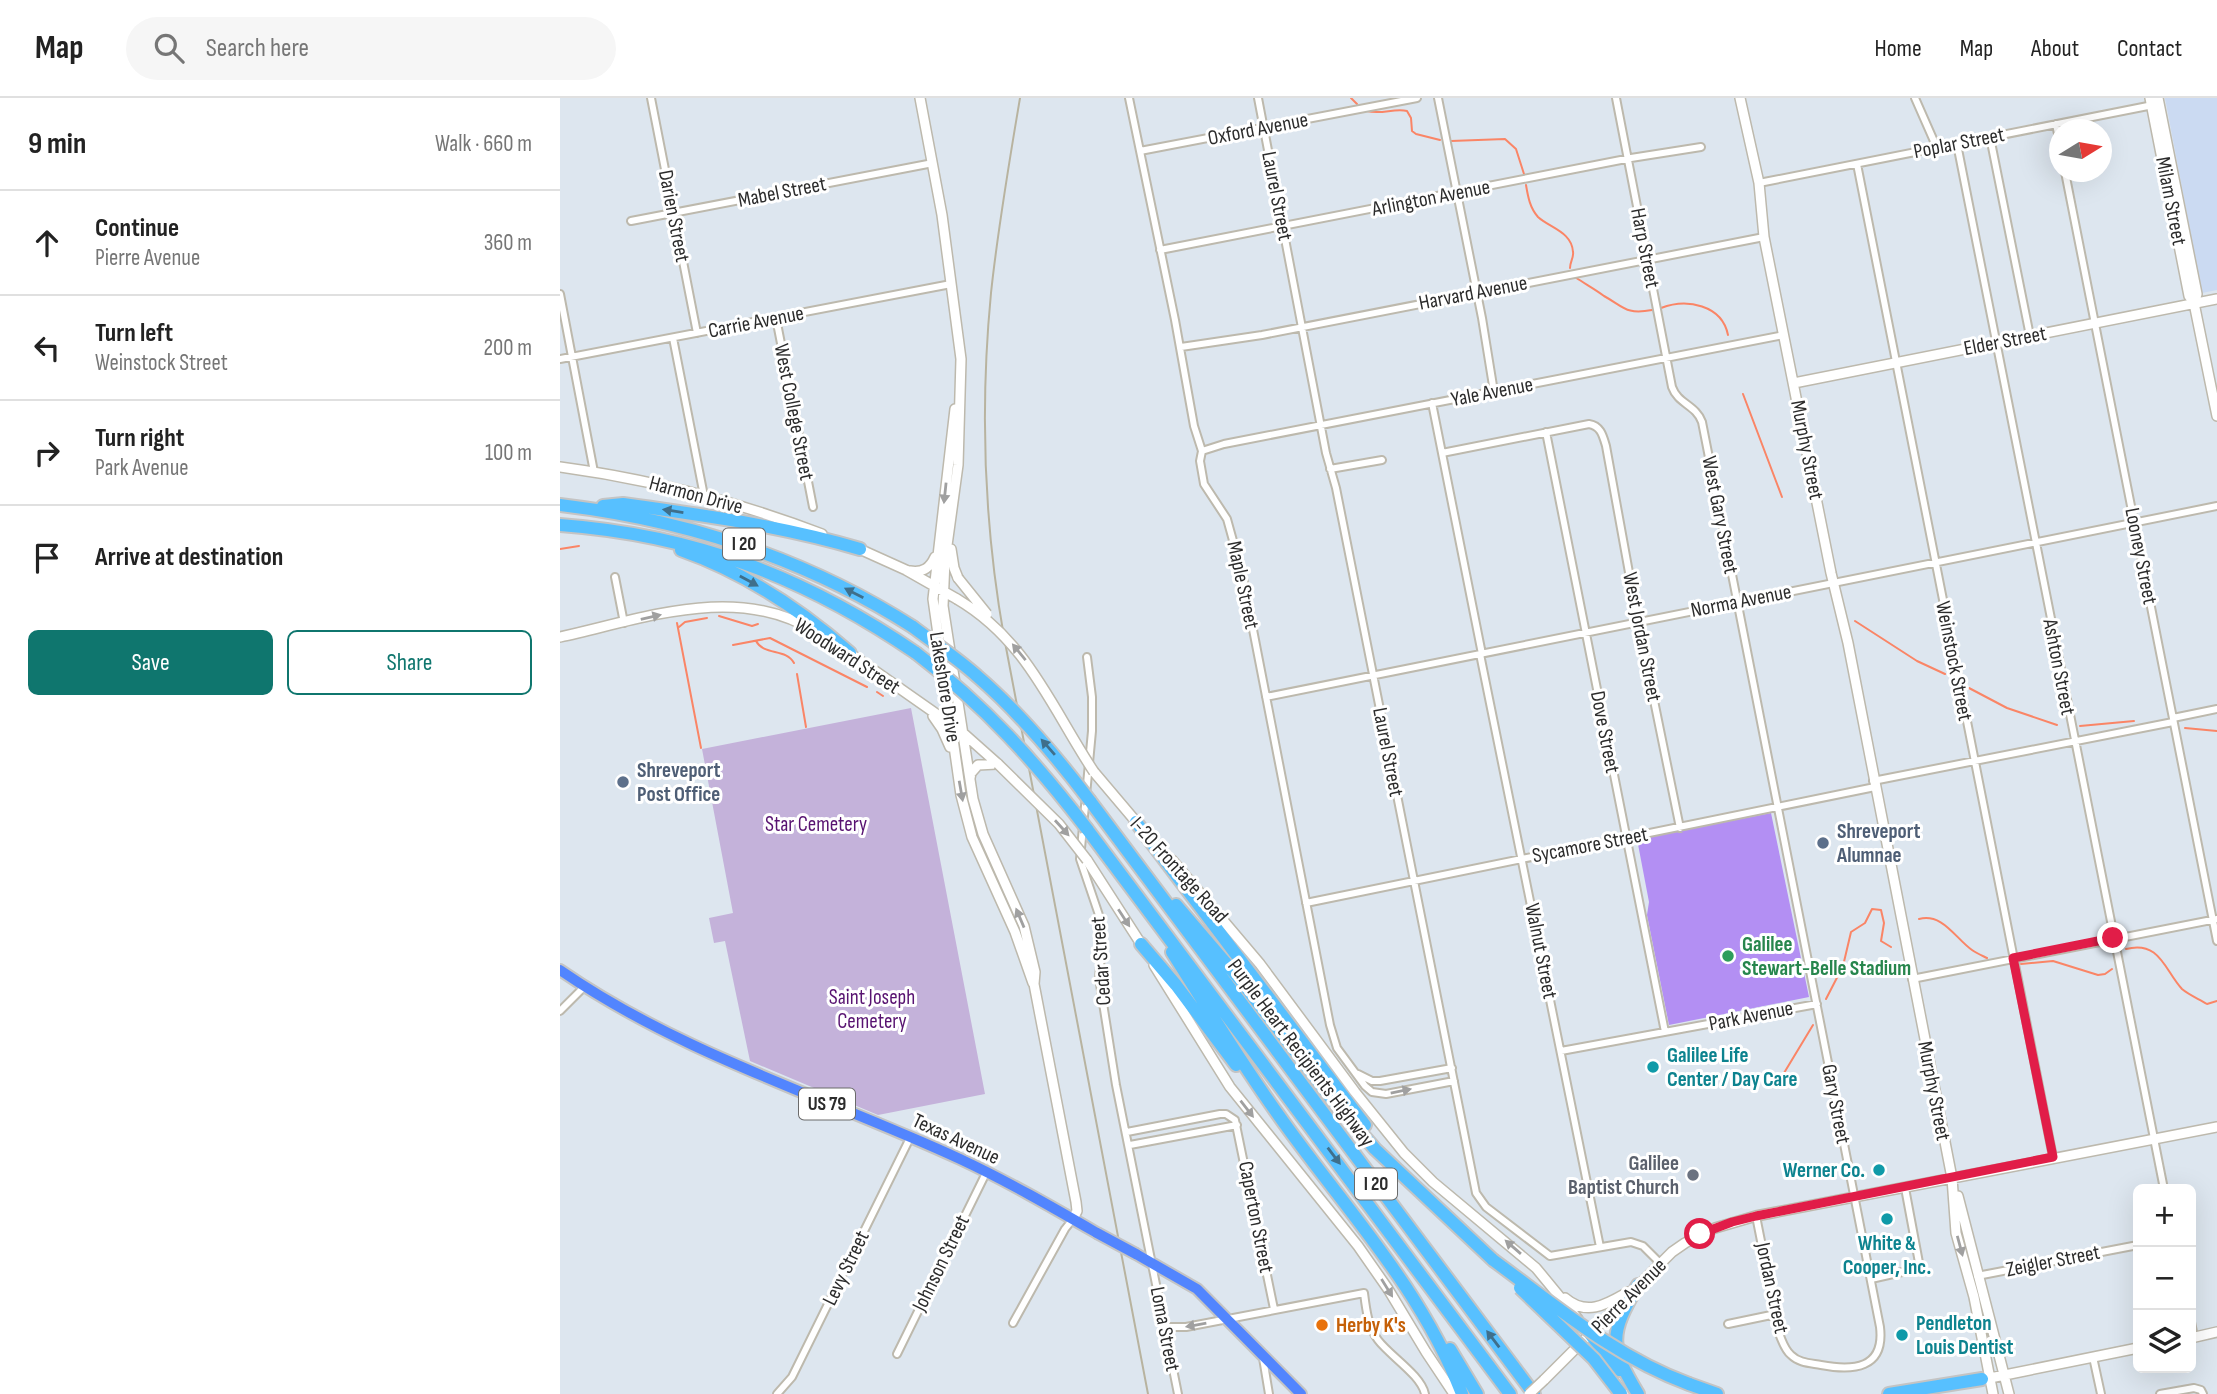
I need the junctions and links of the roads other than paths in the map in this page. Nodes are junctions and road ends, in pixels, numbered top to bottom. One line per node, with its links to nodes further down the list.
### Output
1 (651, 98): 25 (street, Darien Street)
2 (920, 98): 20 (main road, Lakeshore Drive)
3 (1129, 98): 18 (street, Maple Street)
4 (1258, 98): 13 (street, Laurel Street)
5 (1417, 98): 13 (street, Oxford Avenue)
6 (1438, 98): 24 (street)
7 (1616, 98): 19 (street, Harp Street)
8 (1743, 98): 23 (main road, Murphy Street)
9 (1915, 98): 17 (street)
10 (2155, 101): 11 (street, Poplar Street); 35 (main road, Milam Street)
11 (2078, 119)
12 (2049, 125): 14 (street, Poplar Street)
13 (1264, 128): 18 (street, Oxford Avenue); 27 (street, Laurel Street)
14 (1990, 137): 15 (street, Poplar Street); 41 (street)
15 (1956, 144): 17 (street, Poplar Street); 43 (street, Ashton Street)
16 (1701, 147): 19 (street, Arlington Avenue)
17 (1937, 148): 21 (street, Poplar Street)
18 (1140, 152): 29 (street, Maple Street)
19 (1628, 159): 24 (street, Arlington Avenue); 30 (street, Harp Street)
20 (933, 163): 25 (street, Mabel Street); 31 (main road, Lakeshore Drive)
21 (1857, 164): 23 (street, Poplar Street); 48 (street, Weinstock Street)
22 (2067, 182): 37 (street, Looney Street)
23 (1759, 183): 28 (main road, Murphy Street)
24 (1456, 193): 27 (street, Arlington Avenue); 32 (street)
25 (673, 213): 26 (street, Mabel Street); 39 (street, Darien Street)
26 (631, 220)
27 (1282, 227): 29 (street, Arlington Avenue); 38 (street, Laurel Street)
28 (1764, 237): 30 (street, Harvard Avenue); 40 (main road, Murphy Street)
29 (1160, 250): 44 (street, Maple Street)
30 (1648, 260): 32 (street, Harvard Avenue); 47 (street, Harp Street)
31 (951, 284): 36 (street, Carrie Avenue); 49 (main road, Lakeshore Drive)
32 (1477, 292): 38 (street, Harvard Avenue); 51 (street)
33 (560, 294): 45 (street)
34 (2217, 299): 35 (main road, Elder Street)
35 (2194, 303): 37 (main road, Elder Street); 54 (main road, Milam Street)
36 (776, 318): 39 (street, Carrie Avenue); 67 (street, West College Street)
37 (2095, 323): 41 (main road, Elder Street); 69 (street, Looney Street)
38 (1302, 326): 44 (street, Harvard Avenue); 55 (street, Laurel Street)
39 (697, 333): 42 (street, Carrie Avenue)
40 (1784, 335): 47 (street, Yale Avenue); 50 (main road, Murphy Street)
41 (2030, 336): 43 (main road, Elder Street)
42 (673, 338): 45 (street, Carrie Avenue); 63 (street)
43 (1995, 343): 48 (main road, Elder Street); 72 (street, Ashton Street)
44 (1181, 347): 57 (street, Maple Street)
45 (572, 357): 46 (street, Carrie Avenue); 62 (street)
46 (560, 359)
47 (1667, 359): 51 (street, Yale Avenue); 52 (street, Harp Street)
48 (1896, 363): 50 (main road, Elder Street); 75 (street, Weinstock Street)
49 (960, 377): 65 (main road, Lakeshore Drive); 73 (main road, Lakeshore Drive, one-way to 73)
50 (1794, 383): 78 (main road, Murphy Street)
51 (1494, 392): 53 (street, Yale Avenue)
52 (1677, 398): 80 (street, West Gary Street)
53 (1432, 403): 55 (street, Yale Avenue); 58 (street, Walnut Street)
54 (2217, 416)
55 (1321, 426): 57 (street, Yale Avenue); 61 (street, Laurel Street)
56 (1546, 432): 58 (street); 81 (street, West Jordan Street); 83 (street, Dove Street)
57 (1202, 451): 90 (street, Maple Street)
58 (1442, 453): 87 (street, Walnut Street)
59 (1382, 460): 61 (street)
60 (560, 467): 62 (main road, Harmon Drive)
61 (1330, 469): 89 (street, Laurel Street)
62 (594, 472): 63 (main road, Harmon Drive)
63 (704, 496): 74 (main road, Harmon Drive)
64 (560, 505): 68 (highway, I 20)
65 (954, 506): 79 (main road, Lakeshore Drive); 84 (main road, bridge)
66 (2217, 506): 69 (street, Norma Avenue)
67 (813, 507)
68 (589, 508): 74 (highway, one-way to 68); 103 (highway, Purple Heart Recipients Highway / I 20, one-way to 68, bridge)
69 (2134, 522): 72 (street, Norma Avenue); 93 (street, Looney Street)
70 (560, 525): 71 (highway, I 20)
71 (617, 531): 86 (highway, one-way to 86); 108 (highway, Purple Heart Recipients Highway / I 20, bridge)
72 (2034, 542): 75 (street, Norma Avenue); 96 (street, Ashton Street)
73 (938, 549): 76 (main road); 79 (main road, Lakeshore Drive)
74 (860, 550): 76 (main road, Harmon Drive)
75 (1934, 562): 78 (street, Norma Avenue); 97 (street, Weinstock Street)
76 (905, 570): 79 (main road, Harmon Drive)
77 (615, 577): 82 (street)
78 (1833, 582): 80 (street, Norma Avenue); 101 (main road, Murphy Street)
79 (938, 587): 84 (main road, I-20 Frontage Road, bridge); 94 (main road, Lakeshore Drive); 95 (main road, Lakeshore Drive)
80 (1737, 602): 81 (street, Norma Avenue); 102 (street, West Gary Street)
81 (1638, 622): 83 (street, Norma Avenue); 105 (street, West Jordan Street)
82 (624, 623): 85 (main road, Woodward Street); 86 (main road, Woodward Street, one-way to 86)
83 (1586, 632): 87 (street, Norma Avenue); 106 (street, Dove Street)
84 (1004, 634): 104 (main road, I-20 Frontage Road, one-way to 84, bridge)
85 (560, 637)
86 (850, 653): 91 (main road, Woodward Street)
87 (1481, 654): 89 (street, Norma Avenue); 107 (street, Walnut Street)
88 (1087, 657): 130 (street, Cedar Street)
89 (1373, 676): 90 (street, Norma Avenue); 109 (street, Laurel Street)
90 (1266, 697): 110 (street, Maple Street)
91 (925, 707): 94 (main road); 99 (main road)
92 (2217, 709): 93 (street, Sycamore Street)
93 (2173, 720): 96 (street, Sycamore Street); 111 (street, Looney Street)
94 (950, 725): 95 (main road); 99 (main road, Lakeshore Drive)
95 (962, 732): 98 (main road); 100 (main road, Lakeshore Drive)
96 (2074, 740): 97 (street, Sycamore Street); 112 (street, Ashton Street)
97 (1974, 761): 101 (street, Sycamore Street); 115 (street, Weinstock Street)
98 (998, 764): 100 (main road); 114 (main road, one-way to 114, bridge)
99 (957, 769): 118 (main road, Lakeshore Drive, one-way to 118)
100 (970, 780): 118 (main road, Lakeshore Drive, one-way to 100)
101 (1874, 784): 102 (street, Sycamore Street); 117 (main road, Murphy Street)
102 (1778, 807): 105 (street, Sycamore Street); 120 (street, Gary Street)
103 (1106, 822): 140 (highway); 182 (highway, Purple Heart Recipients Highway / I 20, one-way to 103)
104 (1136, 822): 140 (highway); 148 (main road, I-20 Frontage Road, one-way to 104)
105 (1680, 828): 106 (street, Sycamore Street)
106 (1627, 838): 107 (street, Sycamore Street); 122 (street, Dove Street)
107 (1522, 859): 109 (street, Sycamore Street); 123 (street, Walnut Street)
108 (1118, 869): 127 (highway); 181 (highway, Purple Heart Recipients Highway / I 20, one-way to 181)
109 (1414, 880): 110 (street, Sycamore Street); 124 (street, Laurel Street)
110 (1306, 903): 125 (street, Maple Street)
111 (2215, 919): 112 (street); 113 (street, Looney Street)
112 (2113, 938): 115 (street); 132 (street, Ashton Street)
113 (2217, 941)
114 (1141, 944): 127 (highway); 164 (main road, one-way to 164)
115 (2013, 958): 117 (street); 134 (street, Weinstock Street)
116 (560, 970): 119 (main road, Texas Avenue / US 79)
117 (1912, 979): 136 (main road, Murphy Street)
118 (1034, 984): 142 (main road, Lakeshore Drive)
119 (584, 987): 121 (street); 131 (main road, Texas Avenue / US 79)
120 (1817, 1004): 122 (street, Park Avenue); 139 (street, Gary Street)
121 (560, 1011)
122 (1665, 1031): 123 (street, Park Avenue)
123 (1561, 1051): 144 (street, Walnut Street)
124 (1452, 1068): 125 (street); 126 (street, Laurel Street)
125 (1358, 1074): 126 (street, one-way to 126)
126 (1454, 1081): 144 (street, Laurel Street)
127 (1277, 1114): 153 (highway)
128 (1237, 1125): 130 (street); 133 (street); 154 (street, Caperton Street)
129 (2217, 1127): 132 (main road, Pierre Avenue)
130 (1127, 1132): 133 (street, Cedar Street)
131 (910, 1138): 135 (main road, Texas Avenue / US 79); 172 (street, Levy Street)
132 (2154, 1140): 134 (main road, Pierre Avenue); 137 (street, Ashton Street)
133 (1130, 1145): 146 (street, Cedar Street)
134 (2053, 1157): 136 (main road, Pierre Avenue)
135 (986, 1173): 142 (main road, Texas Avenue / US 79); 165 (street, Johnson Street)
136 (1952, 1178): 138 (main road, Pierre Avenue); 149 (main road); 150 (main road, Murphy Street, one-way to 150)
137 (2163, 1184)
138 (1905, 1188): 139 (main road, Pierre Avenue); 151 (street)
139 (1854, 1198): 141 (main road, Pierre Avenue); 151 (street, Gary Street)
140 (1428, 1200): 145 (highway)
141 (1756, 1216): 147 (main road, Pierre Avenue); 155 (street, Jordan Street)
142 (1073, 1219): 146 (main road, Texas Avenue / US 79, bridge); 157 (street)
143 (2133, 1246): 149 (street, Zeigler Street)
144 (1600, 1247): 147 (street, Laurel Street)
145 (1493, 1260): 183 (highway, bridge); 184 (highway, bridge)
146 (1152, 1263): 156 (main road, Texas Avenue / US 79); 159 (street, Loma Street)
147 (1660, 1263): 152 (main road, Pierre Avenue)
148 (1542, 1275): 152 (main road); 161 (main road, I-20 Frontage Road)
149 (1979, 1276): 150 (street, Zeigler Street); 169 (main road)
150 (1969, 1278): 170 (main road, Murphy Street)
151 (1871, 1279): 168 (street, Gary Street)
152 (1638, 1285): 161 (main road, Pierre Avenue); 171 (highway)
153 (1419, 1306): 179 (highway); 180 (highway)
154 (1274, 1309): 156 (street); 176 (street)
155 (1776, 1314): 158 (street); 168 (street, Jordan Street)
156 (1227, 1319): 159 (street, one-way to 159); 166 (main road, Texas Avenue / US 79)
157 (1013, 1323)
158 (1728, 1324)
159 (1164, 1328): 173 (street, Loma Street)
160 (2217, 1332): 162 (main road)
161 (1590, 1335): 171 (highway); 182 (main road, Pierre Avenue, bridge)
162 (2196, 1336)
163 (2133, 1349): 167 (main road)
164 (1426, 1352): 177 (main road); 178 (main road)
165 (897, 1354)
166 (1262, 1354): 174 (street); 175 (main road, Texas Avenue / US 79)
167 (2093, 1357): 169 (main road); 189 (street)
168 (1834, 1368)
169 (2005, 1375): 170 (main road); 188 (main road)
170 (1986, 1379): 185 (highway); 186 (highway); 187 (main road, Murphy Street)
171 (1637, 1393)
172 (778, 1394)
173 (1178, 1394)
174 (1269, 1394)
175 (1301, 1394)
176 (1425, 1394)
177 (1448, 1394)
178 (1454, 1394)
179 (1461, 1394)
180 (1477, 1394)
181 (1510, 1394)
182 (1531, 1394)
183 (1621, 1394)
184 (1717, 1394)
185 (1889, 1394)
186 (1937, 1394)
187 (1993, 1394)
188 (2009, 1394)
189 (2101, 1394)
190 (2160, 1394): 191 (street)
191 (2203, 1394)

